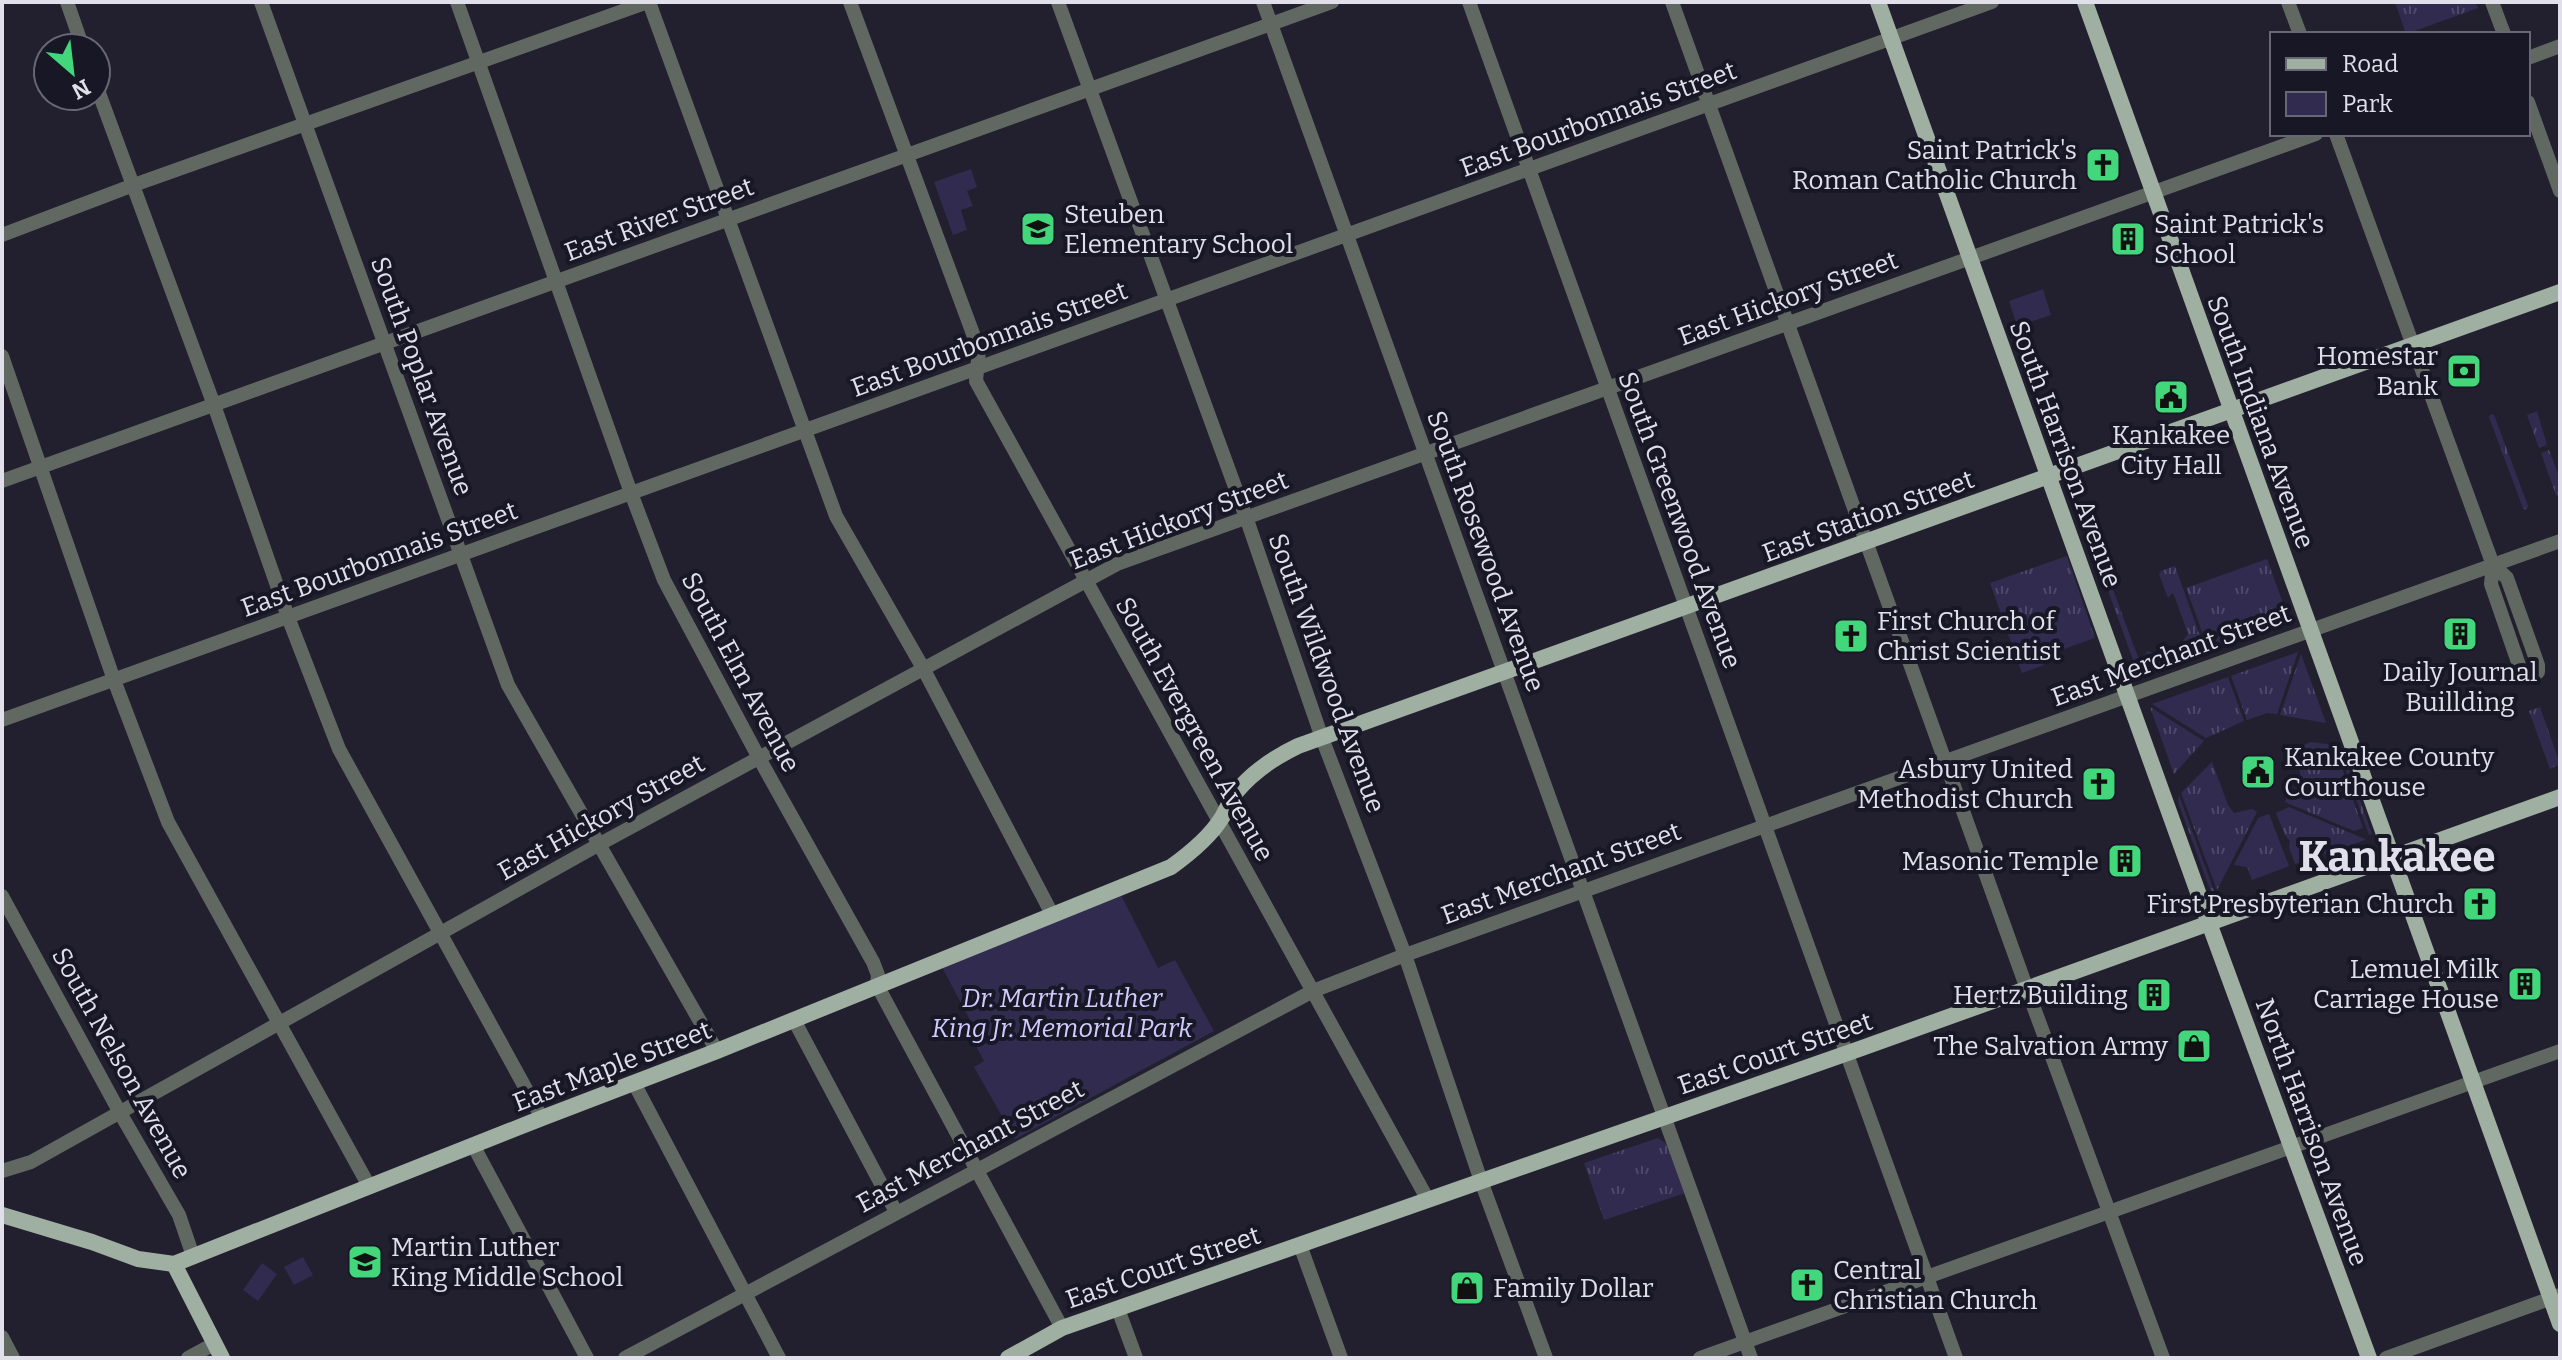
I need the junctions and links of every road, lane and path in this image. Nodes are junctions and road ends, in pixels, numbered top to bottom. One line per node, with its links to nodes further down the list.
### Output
1 (67, 2): 17 (street)
2 (261, 2): 28 (street, South Poplar Avenue)
3 (457, 2): 23 (street, South Elm Avenue)
4 (649, 2): 23 (street); 36 (street)
5 (850, 2): 31 (street, South Evergreen Avenue)
6 (1058, 2): 24 (street, South Wildwood Avenue)
7 (1263, 2): 16 (street, South Rosewood Avenue)
8 (1332, 2): 16 (street, East River Street)
9 (1469, 2): 32 (street, South Greenwood Avenue)
10 (1672, 2): 25 (street)
11 (1878, 2): 20 (main road, South Harrison Avenue)
12 (1992, 2): 20 (street, East Bourbonnais Street)
13 (2085, 2): 35 (main road, South Indiana Avenue)
14 (2288, 2): 18 (street)
15 (2492, 2): 19 (street)
16 (1271, 24): 24 (street, East River Street); 38 (street, South Rosewood Avenue)
17 (77, 32)
18 (2299, 32)
19 (2503, 32)
20 (1891, 38): 25 (street, East Bourbonnais Street); 39 (main road, South Harrison Avenue)
21 (2560, 46): 22 (street)
22 (2530, 57)
23 (479, 63): 28 (street); 40 (street, South Elm Avenue)
24 (1090, 89): 31 (street, East River Street); 42 (street, South Wildwood Avenue)
25 (1709, 104): 32 (street, East Bourbonnais Street); 43 (street)
26 (2530, 108): 34 (street)
27 (105, 112): 33 (street)
28 (305, 126): 33 (street); 44 (street, South Poplar Avenue)
29 (2310, 136): 35 (street, East Hickory Street)
30 (2337, 136): 45 (street)
31 (907, 155): 36 (street, East River Street); 47 (street, South Evergreen Avenue)
32 (1528, 169): 38 (street, East Bourbonnais Street); 48 (street, South Greenwood Avenue)
33 (131, 186): 37 (street); 49 (street)
34 (2560, 191)
35 (2153, 192): 39 (street, East Hickory Street); 50 (main road, South Indiana Avenue)
36 (728, 220): 40 (street, East River Street); 51 (street)
37 (2, 235)
38 (1347, 235): 42 (street, East Bourbonnais Street); 52 (street, South Rosewood Avenue)
39 (1970, 258): 43 (street, East Hickory Street); 54 (main road, South Harrison Avenue)
40 (558, 281): 44 (street, East River Street); 56 (street, South Elm Avenue)
41 (2560, 292): 45 (main road, East Station Street)
42 (1166, 300): 47 (street, East Bourbonnais Street); 57 (street, South Wildwood Avenue)
43 (1788, 323): 48 (street, East Hickory Street); 59 (street)
44 (386, 343): 49 (street, East River Street); 60 (street, South Poplar Avenue)
45 (2413, 345): 50 (main road, East Station Street); 61 (street)
46 (2, 356): 53 (street)
47 (975, 369): 51 (street, East Bourbonnais Street); 62 (street, South Evergreen Avenue)
48 (1607, 388): 52 (street, East Hickory Street); 63 (street, South Greenwood Avenue)
49 (214, 405): 53 (street, East River Street); 64 (street)
50 (2231, 411): 54 (main road, East Station Street); 65 (main road, South Indiana Avenue)
51 (804, 431): 56 (street, East Bourbonnais Street); 66 (street)
52 (1425, 453): 57 (street, East Hickory Street); 67 (street, South Rosewood Avenue)
53 (42, 467): 55 (street, East River Street); 68 (street)
54 (2048, 476): 59 (main road, East Station Street); 69 (main road, South Harrison Avenue)
55 (2, 481)
56 (631, 493): 60 (street, East Bourbonnais Street); 72 (street, South Elm Avenue)
57 (1246, 517): 62 (street, East Hickory Street); 71 (street, South Wildwood Avenue)
58 (2560, 541): 61 (street, East Merchant Street)
59 (1866, 542): 63 (main road, East Station Street); 73 (street)
60 (460, 555): 64 (street, East Bourbonnais Street); 77 (street, South Poplar Avenue)
61 (2493, 565): 61 (street); 65 (street, East Merchant Street)
62 (1085, 579): 66 (street, East Hickory Street); 75 (street, South Evergreen Avenue)
63 (1686, 607): 67 (main road, East Station Street); 76 (street, South Greenwood Avenue)
64 (288, 617): 68 (street, East Bourbonnais Street); 83 (street)
65 (2310, 630): 69 (street, East Merchant Street); 78 (main road, South Indiana Avenue)
66 (923, 668): 72 (street, East Hickory Street); 81 (street)
67 (1504, 672): 71 (main road, East Station Street); 79 (street, South Rosewood Avenue)
68 (114, 680): 70 (street, East Bourbonnais Street); 89 (street)
69 (2127, 696): 73 (street, East Merchant Street); 82 (main road, South Harrison Avenue)
70 (2, 720)
71 (1322, 738): 75 (main road, East Station Street); 84 (street, South Wildwood Avenue)
72 (759, 758): 77 (street, East Hickory Street); 85 (street, South Elm Avenue)
73 (1945, 761): 76 (street, East Merchant Street); 86 (street)
74 (2560, 797): 78 (main road, East Court Street)
75 (1219, 821): 81 (main road, East Maple Street); 87 (street, South Evergreen Avenue)
76 (1765, 826): 79 (street, East Merchant Street); 92 (street, South Greenwood Avenue)
77 (598, 845): 83 (street, East Hickory Street); 90 (street, South Poplar Avenue)
78 (2392, 858): 82 (main road, East Court Street); 93 (main road, South Indiana Avenue)
79 (1583, 891): 84 (street, East Merchant Street); 96 (street, South Rosewood Avenue)
80 (2, 896): 95 (street, South Nelson Avenue)
81 (1052, 914): 85 (main road, East Maple Street)
82 (2209, 923): 86 (main road, East Court Street); 99 (main road, North Harrison Avenue)
83 (439, 934): 89 (street, East Hickory Street); 97 (street)
84 (1405, 955): 87 (street, East Merchant Street); 102 (street, South Wildwood Avenue)
85 (877, 985): 88 (main road, East Maple Street); 100 (street, South Elm Avenue)
86 (2027, 989): 92 (main road, East Court Street); 106 (street)
87 (1313, 991): 100 (street, East Merchant Street); 104 (street, South Evergreen Avenue)
88 (794, 1020): 90 (main road, East Maple Street); 105 (street)
89 (281, 1024): 95 (street, East Hickory Street); 103 (street)
90 (717, 1051): 94 (main road, East Maple Street)
91 (2560, 1051): 93 (street)
92 (1846, 1053): 96 (main road, East Court Street); 111 (street, South Greenwood Avenue)
93 (2473, 1081): 99 (street); 113 (main road, South Indiana Avenue)
94 (634, 1083): 97 (main road, East Maple Street); 112 (street)
95 (119, 1111): 101 (street, East Hickory Street); 109 (street, South Nelson Avenue)
96 (1665, 1117): 102 (main road, East Court Street); 118 (street, South Rosewood Avenue)
97 (542, 1118): 98 (main road, East Maple Street)
98 (473, 1145): 103 (main road, East Maple Street); 122 (street)
99 (2292, 1147): 106 (street); 133 (main road, North Harrison Avenue)
100 (976, 1170): 105 (street, East Merchant Street); 116 (street, South Elm Avenue)
101 (2, 1171)
102 (1481, 1181): 104 (main road, East Court Street); 128 (street, South Wildwood Avenue)
103 (369, 1186): 109 (main road, East Maple Street)
104 (1428, 1200): 108 (main road, East Court Street)
105 (896, 1212): 112 (street, East Merchant Street)
106 (2110, 1212): 111 (street); 132 (street)
107 (2, 1215): 110 (main road)
108 (1300, 1245): 114 (main road, East Court Street); 127 (street)
109 (193, 1256): 110 (main road, East Maple Street)
110 (174, 1264): 119 (main road)
111 (1927, 1278): 118 (street); 131 (street, South Greenwood Avenue)
112 (745, 1293): 123 (street, East Merchant Street); 124 (street)
113 (2555, 1297): 115 (main road, South Indiana Avenue); 134 (street)
114 (1118, 1309): 116 (main road, East Court Street); 126 (street)
115 (2560, 1324)
116 (1062, 1328): 125 (main road, East Court Street)
117 (2, 1337): 120 (street)
118 (1745, 1341): 129 (street); 130 (street, South Rosewood Avenue)
119 (218, 1351): 121 (street)
120 (13, 1358)
121 (188, 1358)
122 (587, 1358)
123 (625, 1358)
124 (779, 1358)
125 (1008, 1358)
126 (1136, 1358)
127 (1341, 1358)
128 (1546, 1358)
129 (1700, 1358)
130 (1751, 1358)
131 (1956, 1358)
132 (2163, 1358)
133 (2369, 1358)
134 (2386, 1358)

